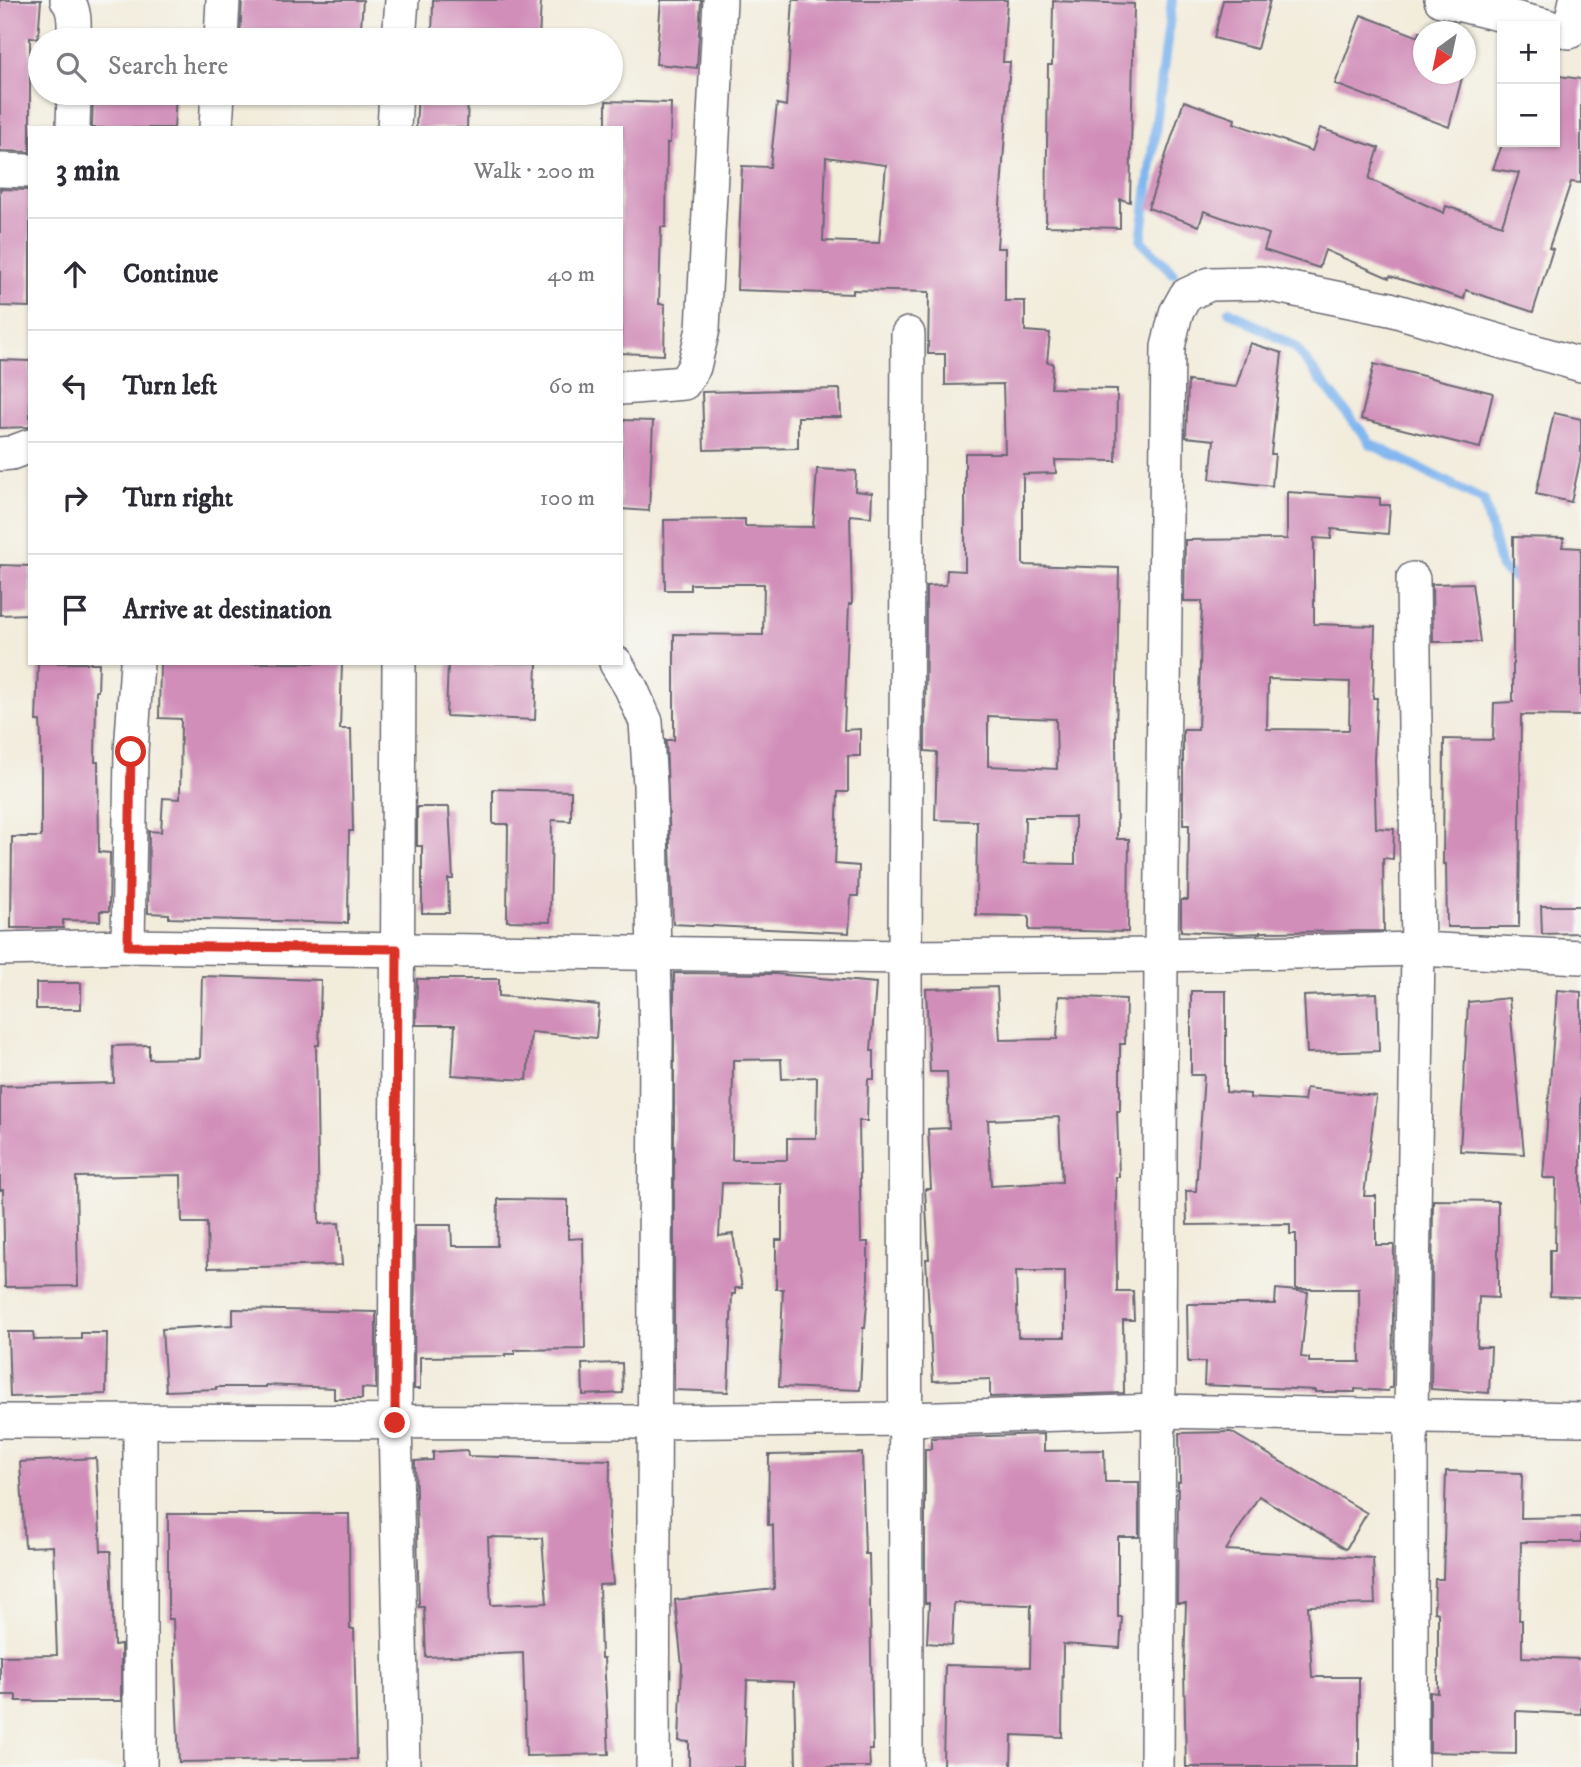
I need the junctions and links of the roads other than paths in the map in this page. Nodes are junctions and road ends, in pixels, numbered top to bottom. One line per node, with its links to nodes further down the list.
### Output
1 (67, 0): 7 (street)
2 (223, 0): 8 (street)
3 (402, 0): 9 (street)
4 (720, 0): 20 (street)
5 (1441, 0): 6 (street)
6 (1566, 24)
7 (74, 28)
8 (222, 28)
9 (400, 28)
10 (74, 105): 13 (street)
11 (217, 105): 14 (street)
12 (395, 105): 15 (street)
13 (73, 126)
14 (216, 126)
15 (394, 126)
16 (0, 170): 17 (street)
17 (28, 171)
18 (908, 334): 33 (street)
19 (1580, 363): 32 (street)
20 (623, 388)
21 (28, 447): 22 (street)
22 (0, 454)
23 (1413, 579): 30 (street)
24 (137, 665): 27 (street)
25 (398, 665): 29 (street)
26 (617, 665): 31 (street)
27 (128, 946): 28 (street); 29 (street)
28 (0, 949)
29 (397, 949): 31 (street); 42 (street)
30 (1418, 949): 32 (street); 34 (street); 36 (street)
31 (653, 955): 33 (street); 41 (street)
32 (1161, 955): 33 (street); 35 (street)
33 (905, 957): 37 (street)
34 (1581, 957)
35 (1158, 1411): 36 (street); 37 (street); 47 (street)
36 (1411, 1417): 38 (street); 48 (street)
37 (907, 1419): 41 (street); 46 (street)
38 (1581, 1419)
39 (0, 1421): 40 (street)
40 (140, 1421): 42 (street); 43 (street)
41 (654, 1422): 42 (street); 45 (street)
42 (395, 1423): 44 (street)
43 (140, 1767)
44 (403, 1767)
45 (653, 1767)
46 (906, 1767)
47 (1157, 1767)
48 (1411, 1767)

